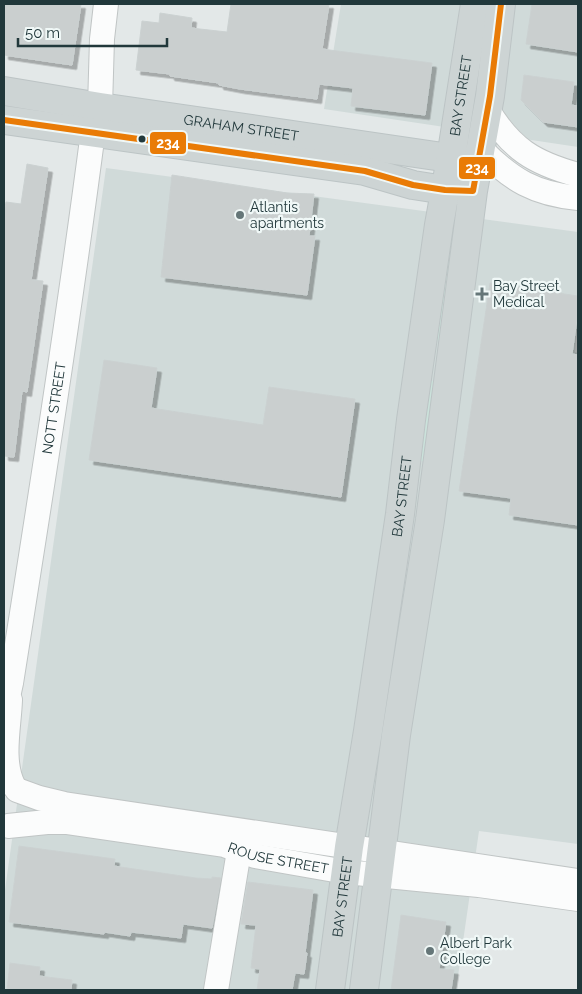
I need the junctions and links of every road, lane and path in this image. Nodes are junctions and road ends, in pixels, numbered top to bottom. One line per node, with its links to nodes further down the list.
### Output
1 (106, 4): 8 (street, NOTT STREET)
2 (475, 4): 6 (main road, BAY STREET)
3 (500, 4): 5 (main road, BAY STREET)
4 (4, 91): 8 (main road, GRAHAM STREET)
5 (488, 109): 9 (main road, BAY STREET); 11 (street)
6 (457, 114): 9 (main road); 10 (main road, BAY STREET)
7 (4, 120): 8 (main road, GRAHAM STREET)
8 (97, 120): 10 (main road, GRAHAM STREET); 12 (main road, GRAHAM STREET); 15 (street, NOTT STREET)
9 (480, 156): 10 (main road, GRAHAM STREET); 13 (main road, BAY STREET); 14 (street)
10 (451, 158): 12 (main road, BAY STREET)
11 (578, 175)
12 (445, 190): 13 (main road, GRAHAM STREET); 17 (main road, BAY STREET)
13 (473, 191): 18 (main road, BAY STREET)
14 (578, 198)
15 (11, 683): 16 (street, NOTT STREET); 19 (street, NOTT STREET)
16 (4, 715)
17 (368, 731): 18 (main road); 22 (main road, BAY STREET)
18 (396, 734): 23 (main road, BAY STREET)
19 (11, 784): 20 (street, NOTT STREET); 22 (street, ROUSE STREET)
20 (5, 828): 21 (street, ROUSE STREET)
21 (239, 851): 22 (street, ROUSE STREET); 26 (street)
22 (347, 860): 23 (street, ROUSE STREET); 27 (main road, BAY STREET)
23 (380, 864): 24 (street, ROUSE STREET); 25 (street, ROUSE STREET); 28 (main road, BAY STREET)
24 (578, 881)
25 (578, 899)
26 (216, 990)
27 (330, 990)
28 (364, 990)

